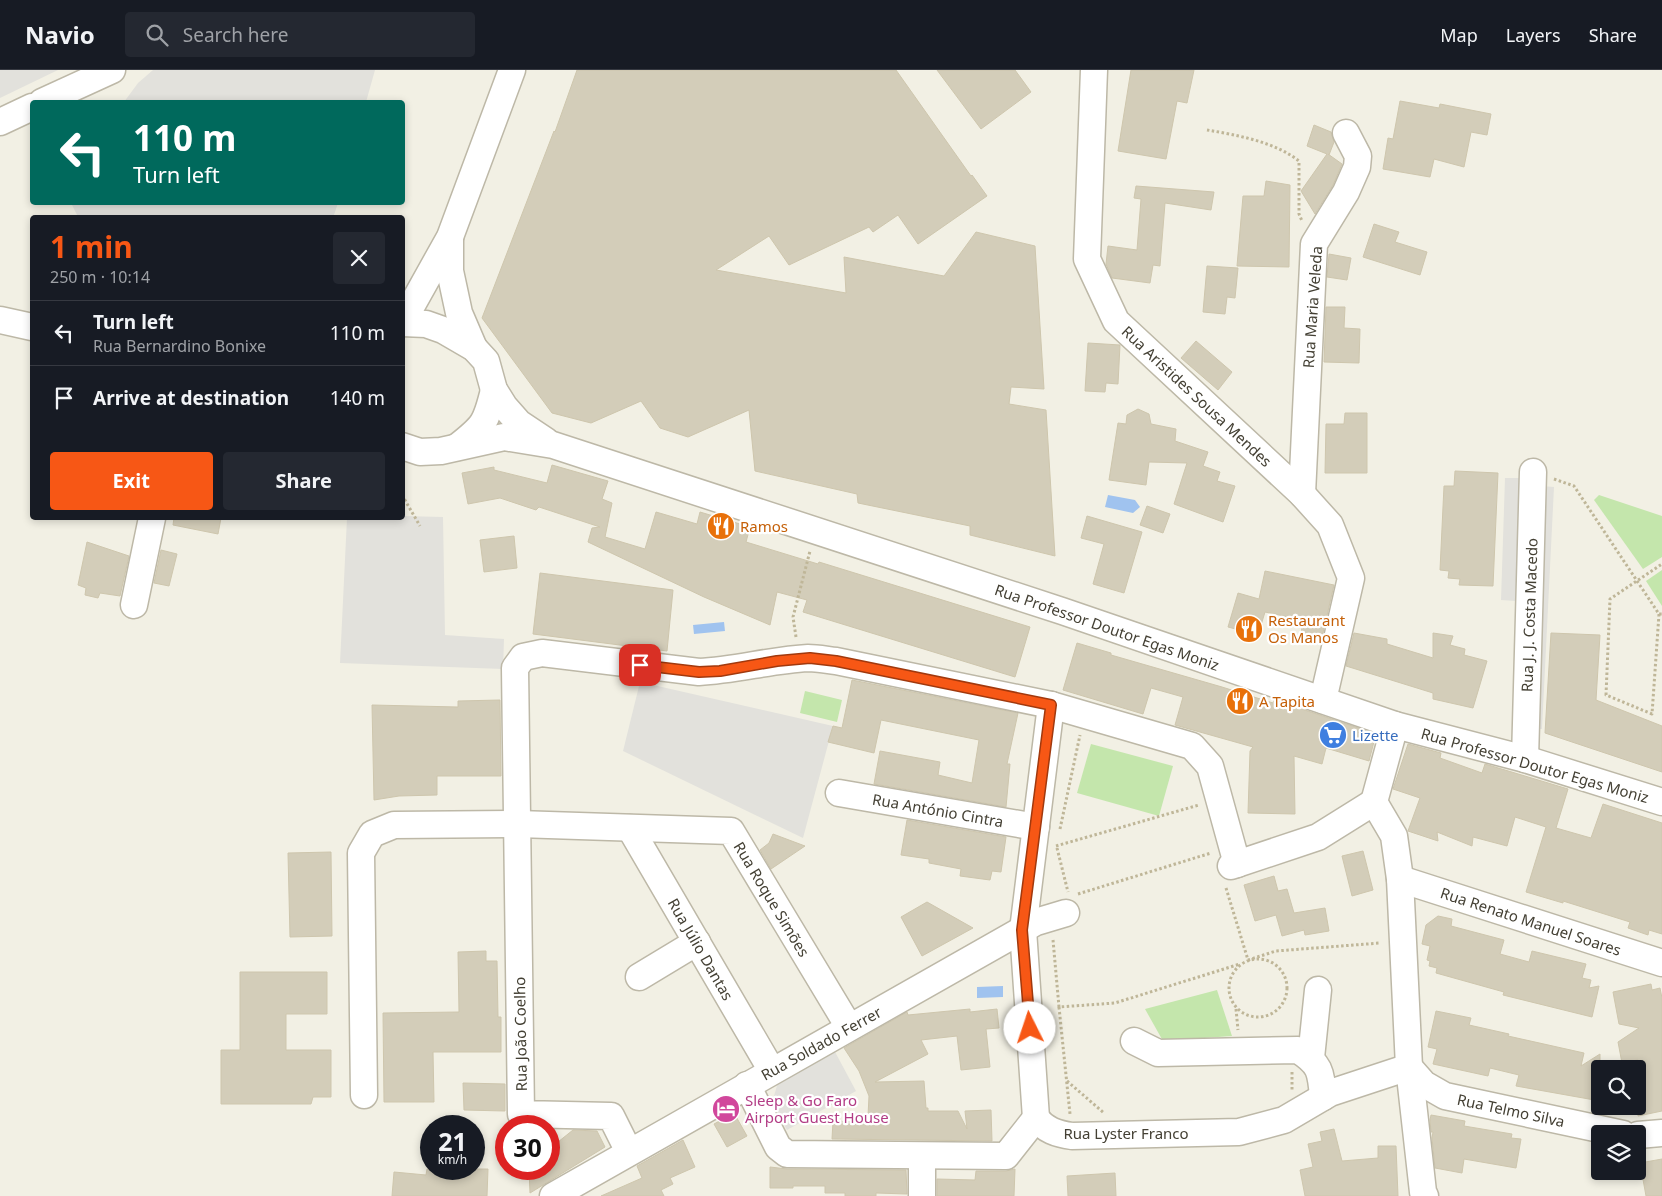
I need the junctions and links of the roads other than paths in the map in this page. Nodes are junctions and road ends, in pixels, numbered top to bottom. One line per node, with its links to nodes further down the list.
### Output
1 (112, 70): 4 (street)
2 (512, 70): 8 (street)
3 (1094, 70): 19 (street, Rua Aristides Sousa Mendes)
4 (46, 100)
5 (30, 108): 6 (street)
6 (0, 122)
7 (1346, 133): 19 (street, Rua Maria Veleda)
8 (450, 236): 9 (street); 13 (street)
9 (405, 318)
10 (0, 320): 12 (street)
11 (405, 323): 13 (street)
12 (30, 327)
13 (474, 348): 14 (street)
14 (494, 390): 15 (street); 17 (street)
15 (553, 445): 17 (street); 22 (street, Rua Professor Doutor Egas Moniz)
16 (405, 447): 17 (street)
17 (454, 448)
18 (1533, 472): 25 (street, Rua J. J. Costa Macedo)
19 (1302, 494): 22 (street, Rua Aristides Sousa Mendes)
20 (152, 520): 21 (street)
21 (134, 605)
22 (1323, 700): 24 (street, Rua Professor Doutor Egas Moniz)
23 (1051, 705): 27 (street); 29 (street); 30 (street)
24 (1395, 725): 25 (street, Rua Professor Doutor Egas Moniz); 27 (street)
25 (1525, 759): 28 (street, Rua Professor Doutor Egas Moniz)
26 (839, 793): 30 (street, Rua António Cintra)
27 (1374, 802): 32 (street)
28 (1662, 802)
29 (518, 824): 31 (street); 45 (street); 51 (street, Rua João Coelho)
30 (1036, 827): 34 (street)
31 (630, 828): 35 (street, Rua Júlio Dantas); 39 (street, Rua Roque Simões)
32 (1400, 879): 36 (street, Rua Renato Manuel Soares); 42 (street)
33 (1058, 916): 34 (street, Rua Soldado Ferrer)
34 (1022, 930): 39 (street, Rua Soldado Ferrer); 47 (street)
35 (697, 942): 37 (street); 43 (street, Rua Júlio Dantas)
36 (1662, 963)
37 (640, 976)
38 (1318, 990): 41 (street)
39 (849, 1027): 43 (street, Rua Soldado Ferrer)
40 (1134, 1041): 41 (street)
41 (1301, 1064): 46 (street)
42 (1409, 1067): 46 (street, Rua Lyster Franco); 48 (street, Rua Telmo Silva); 55 (street)
43 (772, 1071): 44 (street, Rua Soldado Ferrer)
44 (747, 1085): 51 (street, Rua Soldado Ferrer); 52 (street)
45 (364, 1095)
46 (1323, 1097): 47 (street, Rua Lyster Franco)
47 (1036, 1118): 52 (street)
48 (1591, 1127)
49 (1662, 1133): 50 (street)
50 (1646, 1134)
51 (629, 1152): 53 (street, Rua Soldado Ferrer)
52 (922, 1156): 54 (street)
53 (553, 1196)
54 (922, 1196)
55 (1425, 1196)

